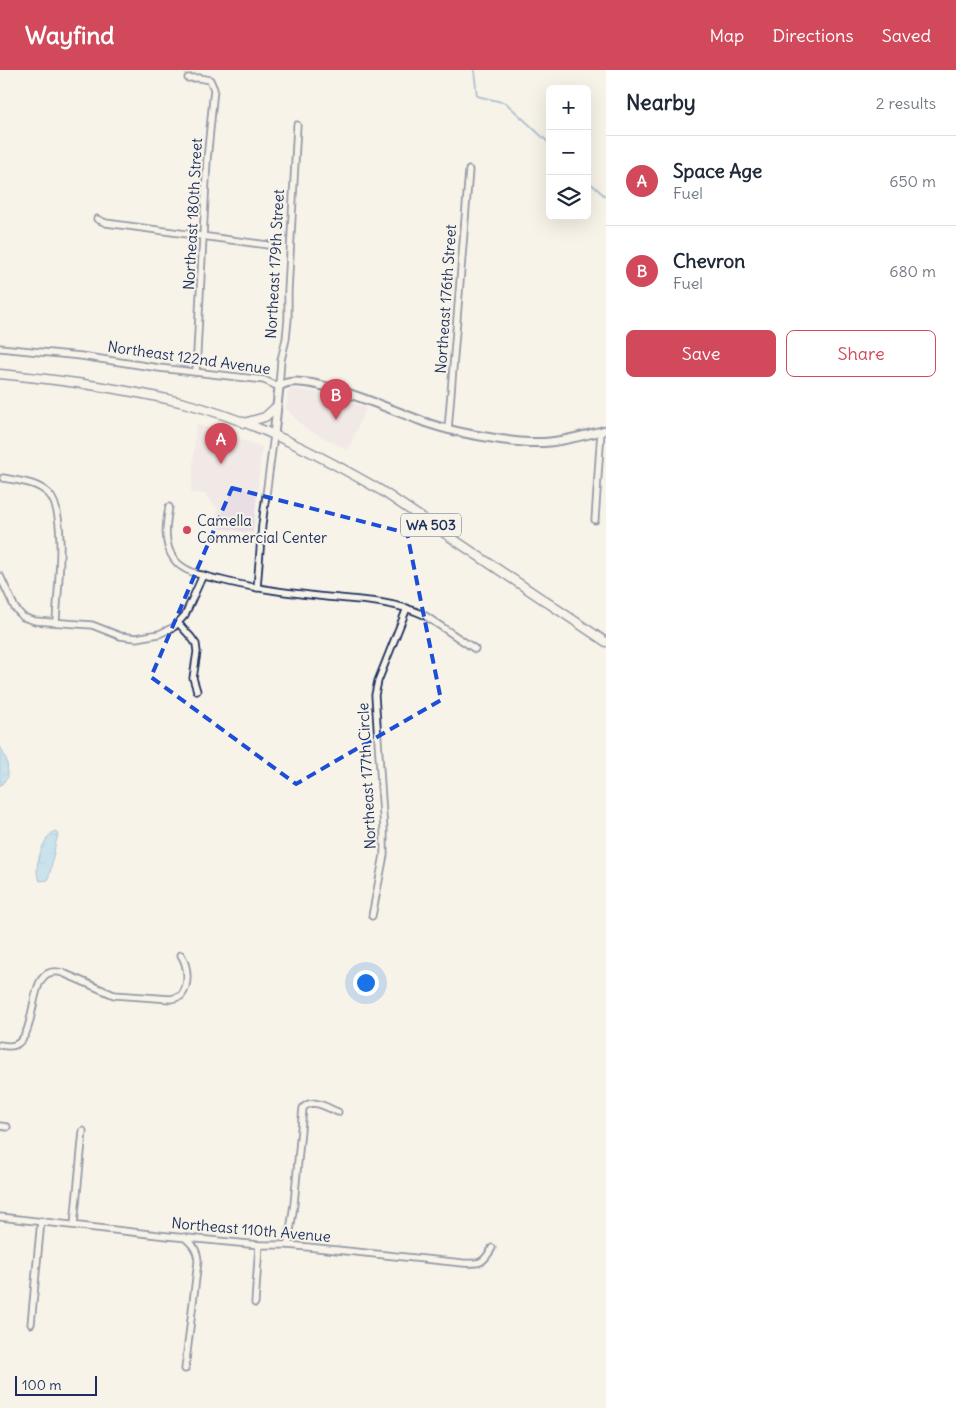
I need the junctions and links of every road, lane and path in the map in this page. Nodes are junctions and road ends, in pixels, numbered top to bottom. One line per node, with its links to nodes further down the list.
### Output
1 (188, 78): 5 (street, Northeast 180th Street)
2 (297, 125): 10 (street, Northeast 179th Street)
3 (469, 170): 13 (street, Northeast 176th Street)
4 (97, 219): 5 (street)
5 (204, 235): 6 (street); 8 (street, Northeast 180th Street)
6 (275, 246)
7 (0, 348): 8 (street, Northeast 122nd Avenue)
8 (196, 372): 10 (street, Northeast 122nd Avenue)
9 (0, 374): 12 (highway, WA 503)
10 (279, 387): 11 (main road, Northeast 179th Street); 13 (main road, Northeast 122nd Avenue)
11 (276, 407): 12 (highway); 15 (main road, Northeast 179th Street)
12 (244, 423): 15 (highway, WA 503)
13 (448, 430): 14 (main road, Northeast 122nd Avenue)
14 (604, 430): 18 (street)
15 (274, 435): 21 (street); 25 (highway, WA 503)
16 (3, 478): 23 (street)
17 (169, 507): 20 (street)
18 (595, 520)
19 (0, 576): 23 (street)
20 (202, 576): 21 (street); 24 (street)
21 (257, 588): 22 (street)
22 (406, 608): 26 (street); 28 (street, Northeast 177th Circle)
23 (56, 622): 24 (street)
24 (178, 623): 27 (street)
25 (606, 642)
26 (475, 649)
27 (197, 691)
28 (372, 916)
29 (180, 955): 30 (street)
30 (0, 1045)
31 (338, 1112): 40 (street)
32 (0, 1126): 33 (street)
33 (7, 1127)
34 (83, 1131): 37 (street)
35 (0, 1217): 36 (street, Northeast 110th Avenue)
36 (41, 1221): 37 (street, Northeast 110th Avenue); 43 (street)
37 (74, 1225): 38 (street, Northeast 110th Avenue)
38 (184, 1237): 39 (street, Northeast 110th Avenue); 44 (street)
39 (259, 1245): 40 (street, Northeast 110th Avenue); 42 (street)
40 (288, 1245): 41 (street, Northeast 110th Avenue)
41 (492, 1248)
42 (255, 1303)
43 (31, 1324)
44 (185, 1370)

